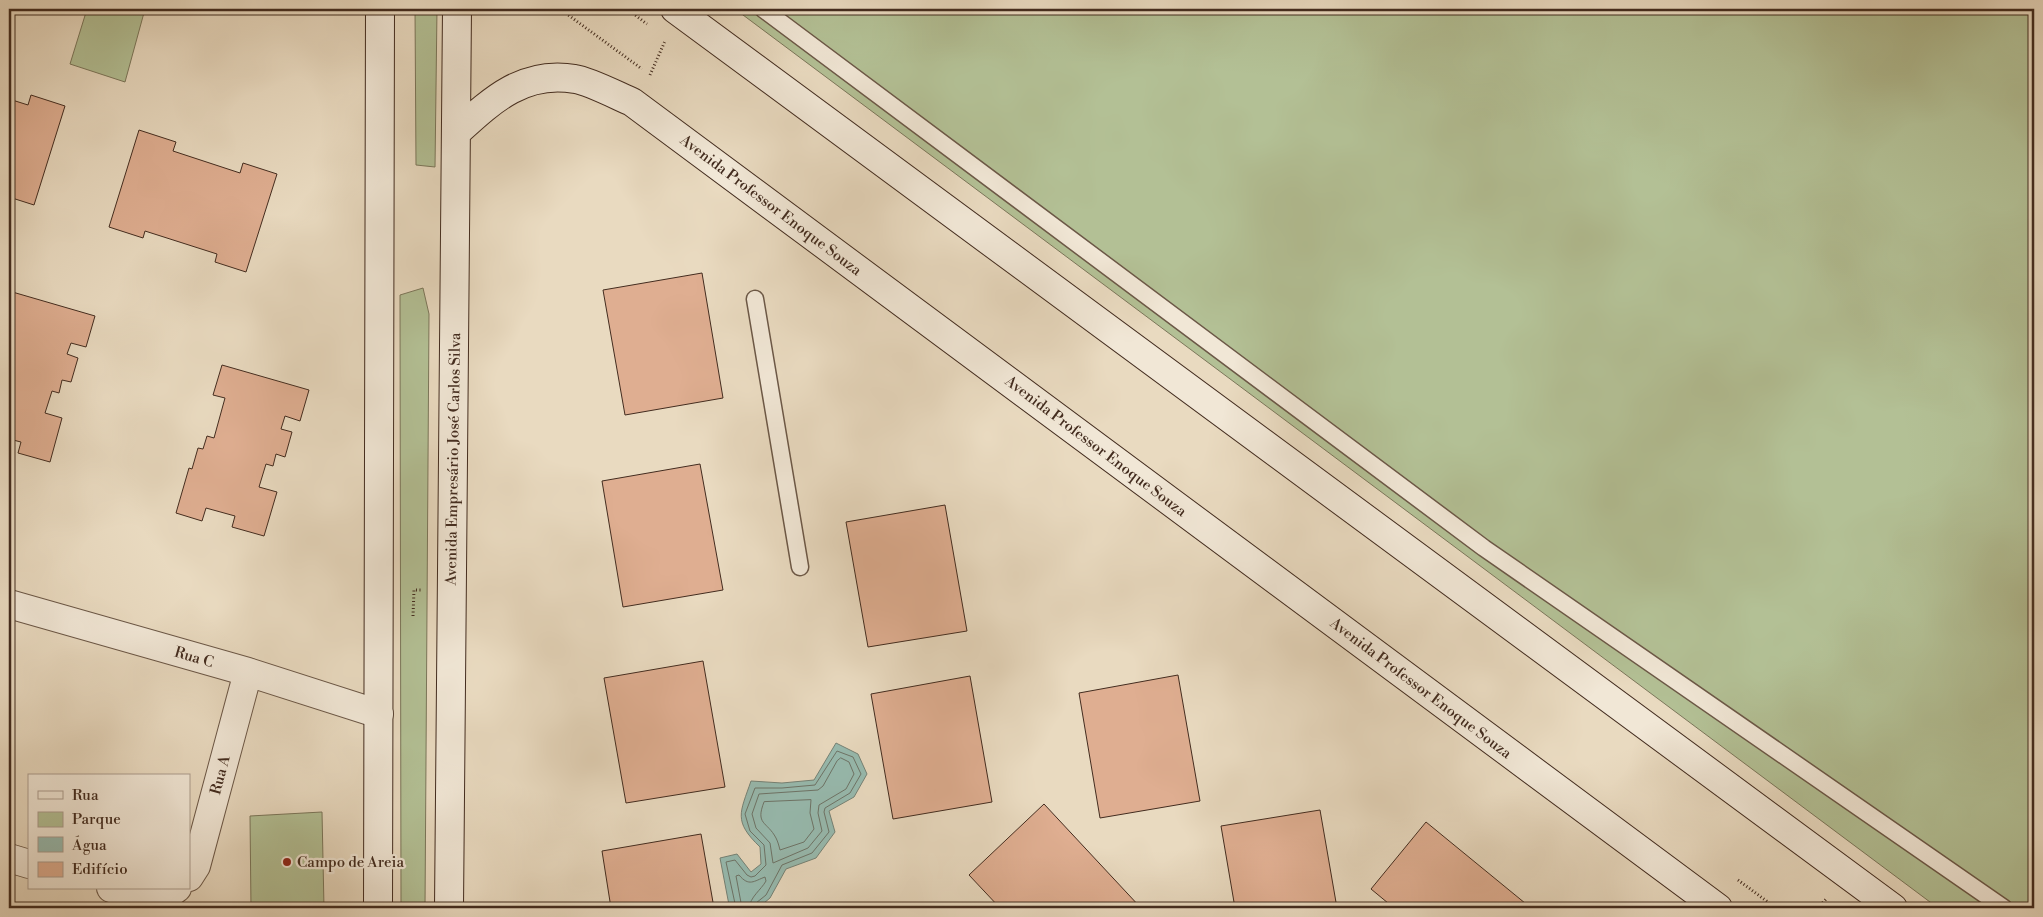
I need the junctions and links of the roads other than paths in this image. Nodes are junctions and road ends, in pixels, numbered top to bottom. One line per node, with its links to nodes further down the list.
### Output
1 (380, 9): 10 (main road)
2 (457, 9): 5 (main road, Avenida Empresário José Carlos Silva)
3 (675, 9): 19 (main road)
4 (763, 9): 20 (lane)
5 (457, 132): 17 (main road, Avenida Empresário José Carlos Silva); 18 (main road, Avenida Professor Enoque Souza)
6 (755, 299): 7 (lane)
7 (800, 568)
8 (9, 604): 9 (main road, Rua C)
9 (248, 672): 10 (main road, Rua C); 13 (main road, Rua A)
10 (378, 714): 16 (main road)
11 (9, 858): 12 (main road)
12 (28, 864)
13 (190, 875)
14 (118, 890): 15 (main road)
15 (173, 890)
16 (378, 908)
17 (449, 908)
18 (1718, 908)
19 (1892, 908)
20 (2004, 908)

